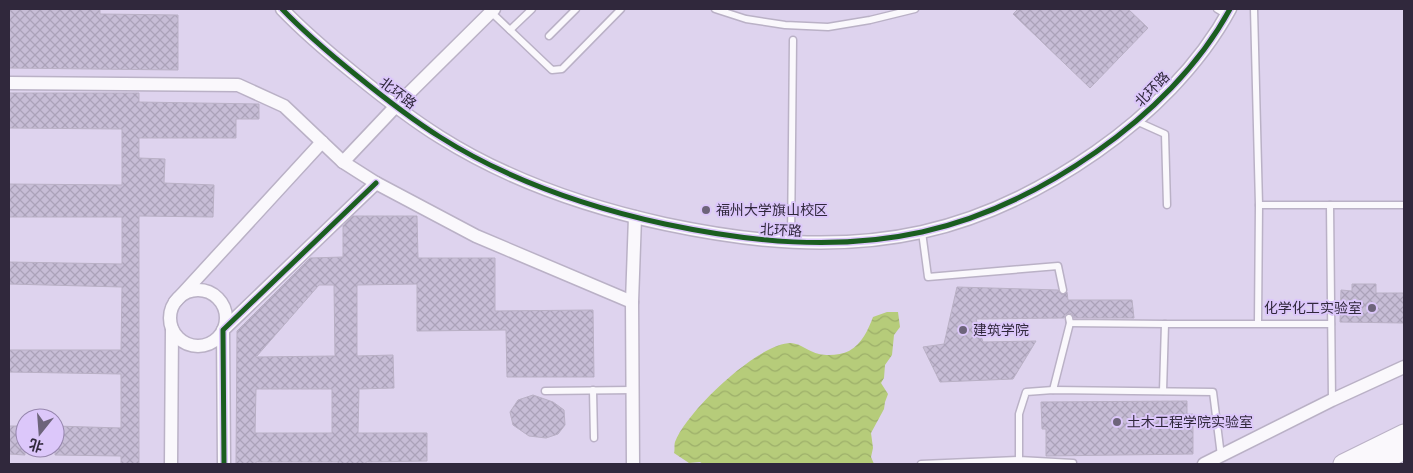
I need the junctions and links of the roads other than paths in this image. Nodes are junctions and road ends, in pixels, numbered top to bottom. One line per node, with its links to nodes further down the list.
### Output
1 (282, 9): 14 (street, 北环路)
2 (532, 9): 10 (lane)
3 (576, 9): 11 (lane)
4 (621, 9): 10 (lane)
5 (715, 9): 6 (lane)
6 (915, 9)
7 (1254, 9): 20 (lane)
8 (492, 10): 10 (lane); 14 (street)
9 (1224, 11): 15 (street, 北环路)
10 (510, 30)
11 (549, 36)
12 (793, 40): 25 (lane)
13 (9, 83): 16 (street)
14 (396, 106): 17 (street); 23 (street, 北环路)
15 (1136, 121): 19 (lane); 24 (street, 北环路)
16 (322, 142): 17 (street); 27 (street)
17 (343, 162): 18 (street)
18 (376, 183): 28 (street); 33 (street)
19 (1167, 205)
20 (1259, 205): 21 (lane); 29 (lane)
21 (1330, 205): 22 (lane); 31 (lane)
22 (1404, 205)
23 (635, 217): 25 (street, 北环路); 28 (street)
24 (922, 232): 25 (street, 北环路); 26 (lane)
25 (791, 242)
26 (1063, 290)
27 (175, 302): 32 (street); 33 (street)
28 (632, 302): 36 (street)
29 (1258, 323): 30 (lane); 31 (lane)
30 (1165, 324): 37 (lane); 39 (lane)
31 (1331, 324): 40 (lane)
32 (172, 329): 33 (street); 46 (street)
33 (223, 330): 47 (street)
34 (1404, 367): 40 (street)
35 (593, 390): 36 (lane); 38 (lane); 42 (lane)
36 (632, 390): 48 (street)
37 (1053, 390): 39 (lane); 45 (lane)
38 (544, 391)
39 (1163, 391): 44 (lane)
40 (1332, 400): 44 (street)
41 (1404, 434): 52 (main road)
42 (594, 438)
43 (1404, 450): 53 (main road)
44 (1221, 456): 51 (street)
45 (1019, 460): 49 (lane); 50 (lane)
46 (171, 464)
47 (224, 464)
48 (633, 464)
49 (921, 464)
50 (1073, 464)
51 (1204, 464)
52 (1343, 464)
53 (1376, 464)

